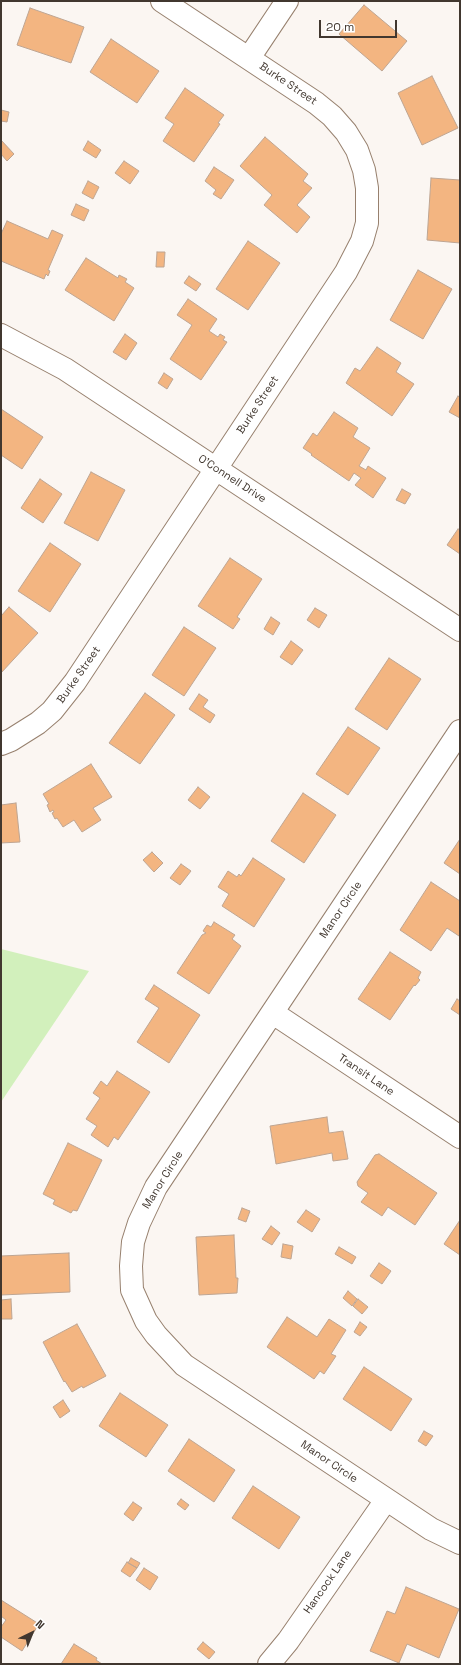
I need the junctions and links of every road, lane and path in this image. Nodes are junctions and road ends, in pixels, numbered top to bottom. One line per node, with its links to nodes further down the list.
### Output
1 (162, 1): 3 (street, Burke Street)
2 (287, 1): 3 (street, Burke Street)
3 (249, 58): 5 (street, Burke Street)
4 (1, 335): 5 (street, O'Connell Drive)
5 (216, 469): 6 (street, O'Connell Drive); 8 (street, Burke Street)
6 (460, 630)
7 (460, 731): 9 (street, Manor Circle)
8 (1, 744)
9 (273, 1013): 10 (street, Transit Lane); 11 (street, Manor Circle)
10 (460, 1137)
11 (386, 1500): 12 (street, Manor Circle); 13 (street, Hancock Lane)
12 (460, 1543)
13 (269, 1664)

